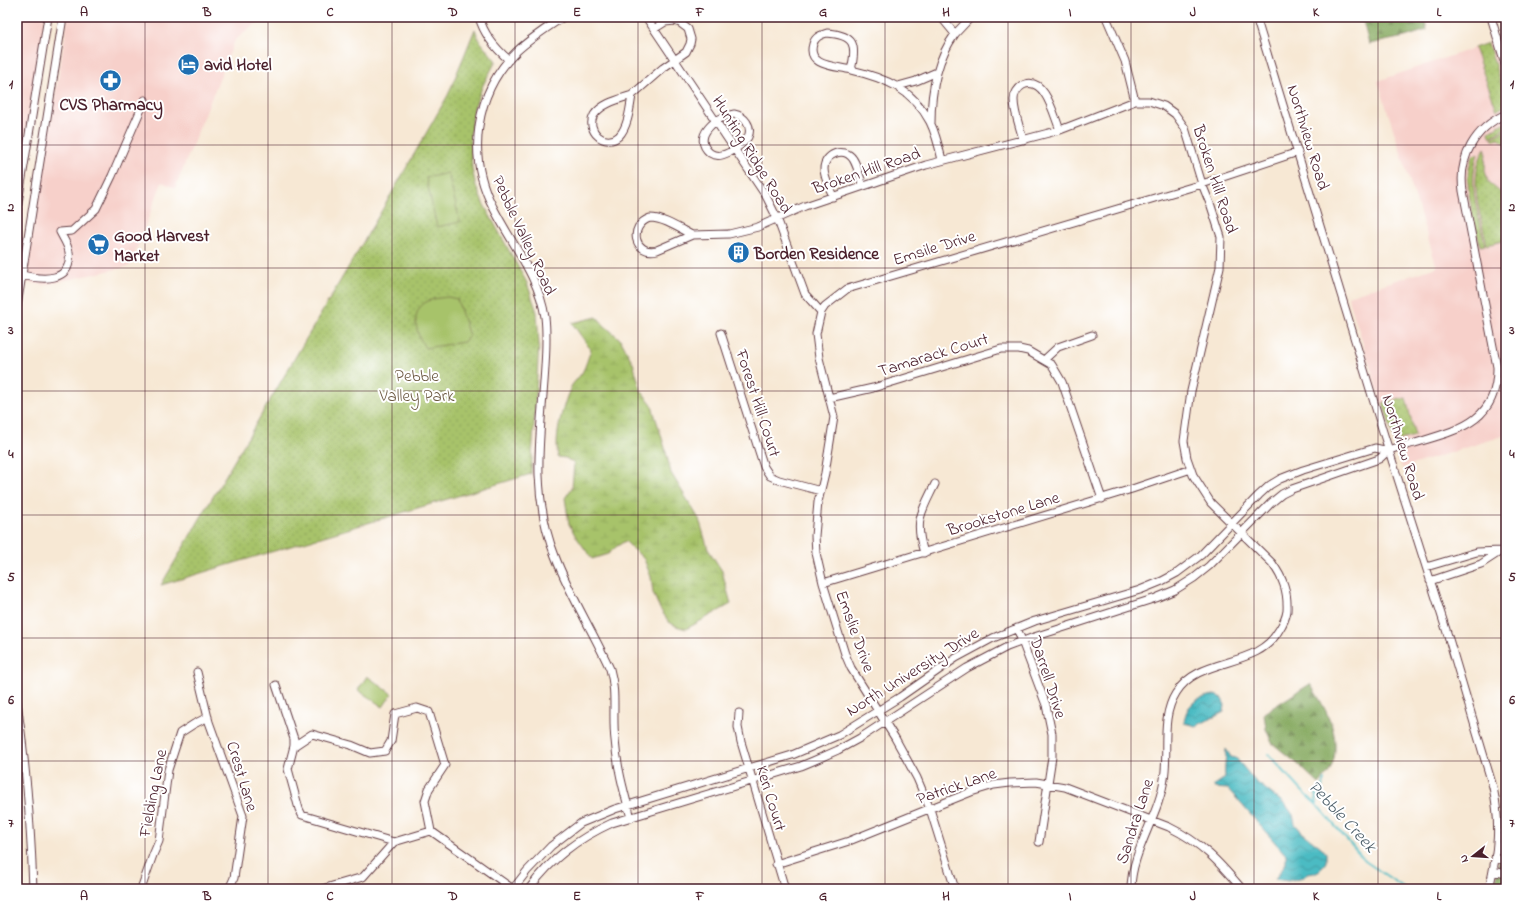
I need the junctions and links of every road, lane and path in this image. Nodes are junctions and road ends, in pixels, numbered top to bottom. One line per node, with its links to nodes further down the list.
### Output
1 (48, 17): 35 (street)
2 (63, 17): 38 (street)
3 (78, 17): 4 (street)
4 (104, 17)
5 (479, 17): 15 (street)
6 (563, 17): 15 (street, Pebble Valley Road)
7 (646, 17): 13 (street, Hunting Ridge Road)
8 (941, 17): 14 (street)
9 (971, 17): 14 (street)
10 (1106, 17): 23 (street)
11 (1256, 17): 30 (street, Northview Road)
12 (1491, 17): 17 (street)
13 (654, 29): 16 (street, Hunting Ridge Road); 16 (street)
14 (955, 34): 19 (street)
15 (509, 60): 76 (street, Pebble Valley Road)
16 (675, 60): 21 (street); 25 (street, Hunting Ridge Road)
17 (1506, 66)
18 (851, 70): 18 (street); 20 (street)
19 (937, 72): 20 (street); 26 (street)
20 (898, 86): 26 (street)
21 (632, 95): 21 (street)
22 (145, 100): 38 (street)
23 (1135, 101): 27 (street, Broken Hill Road); 32 (street, Broken Hill Road)
24 (1506, 114): 45 (street, North University Drive)
25 (716, 121): 29 (street, Hunting Ridge Road); 29 (street); 29 (street)
26 (932, 126): 31 (street)
27 (1060, 130): 28 (street, Broken Hill Road); 28 (street)
28 (1023, 140): 31 (street, Broken Hill Road)
29 (734, 148): 36 (street, Hunting Ridge Road)
30 (1298, 152): 32 (street, Emsile Drive); 45 (street, Northview Road)
31 (942, 160): 33 (street, Broken Hill Road)
32 (1202, 184): 40 (street, Emsile Drive); 47 (street, Broken Hill Road)
33 (863, 186): 34 (street, Broken Hill Road); 34 (street)
34 (833, 197): 36 (street, Broken Hill Road)
35 (17, 209)
36 (777, 218): 37 (street, Broken Hill Road); 40 (street, Hunting Ridge Road)
37 (692, 235): 37 (street)
38 (22, 275): 39 (street)
39 (17, 306)
40 (821, 312): 44 (street)
41 (721, 333): 50 (street, Forest Hill Court)
42 (1092, 335): 43 (street)
43 (1044, 360): 44 (street, Tamarack Court); 51 (street, Tamarack Court)
44 (829, 398): 50 (street)
45 (1389, 451): 46 (street, North University Drive); 48 (street, North University Drive); 57 (street, Northview Road)
46 (1315, 466): 48 (street); 52 (street, North University Drive)
47 (1191, 469): 51 (street, Brookstone Lane); 52 (street, Broken Hill Road)
48 (1318, 479): 53 (street, North University Drive)
49 (935, 484): 55 (street)
50 (821, 491): 60 (street, Emslie Drive)
51 (1102, 498): 55 (street, Brookstone Lane)
52 (1232, 524): 53 (street, Broken Hill Road); 56 (street, North University Drive)
53 (1241, 533): 58 (street, North University Drive); 79 (street, Sandra Lane)
54 (1503, 550): 57 (street); 59 (street)
55 (924, 553): 60 (street, Brookstone Lane)
56 (1190, 564): 58 (street); 61 (street, North University Drive)
57 (1426, 567): 59 (street, Northview Road)
58 (1199, 574): 62 (street, North University Drive)
59 (1430, 581): 83 (street, Northview Road)
60 (823, 583): 68 (street, Emslie Drive)
61 (1065, 612): 62 (street); 63 (street, North University Drive)
62 (1069, 626): 64 (street, North University Drive)
63 (1017, 628): 64 (street, Darrell Drive); 68 (street, North University Drive)
64 (1022, 641): 71 (street, North University Drive); 75 (street, Darrell Drive)
65 (197, 672): 70 (street, Crest Lane)
66 (276, 686): 72 (street)
67 (17, 702): 88 (street)
68 (878, 711): 71 (street, Emslie Drive); 73 (street, North University Drive)
69 (739, 714): 73 (street, Keri Court)
70 (208, 717): 89 (street, Fielding Lane); 90 (street, Crest Lane)
71 (885, 722): 74 (street, North University Drive); 77 (street, Emslie Drive)
72 (294, 746): 80 (street); 81 (street)
73 (748, 768): 74 (street, Keri Court); 76 (street, North University Drive)
74 (752, 781): 78 (street, North University Drive); 85 (street, Keri Court)
75 (1047, 783): 77 (street, Patrick Lane); 79 (street, Patrick Lane); 82 (street, Darrell Drive)
76 (627, 805): 78 (street, Pebble Valley Road); 92 (street, North University Drive)
77 (930, 809): 85 (street, Patrick Lane); 95 (street, Emslie Drive)
78 (631, 818): 93 (street, North University Drive)
79 (1152, 820): 96 (street, Sandra Lane); 97 (street, Patrick Lane)
80 (431, 832): 81 (street); 92 (street, North University Drive)
81 (394, 842): 91 (street)
82 (1039, 842)
83 (1496, 858): 84 (street); 86 (street, Northview Road)
84 (1506, 861)
85 (776, 864): 94 (street, Keri Court)
86 (1493, 871): 87 (street); 98 (street, Northview Road)
87 (1506, 874)
88 (33, 889)
89 (140, 889)
90 (229, 889)
91 (322, 889)
92 (513, 889)
93 (529, 889)
94 (785, 889)
95 (955, 889)
96 (1131, 889)
97 (1242, 889)
98 (1489, 889)

